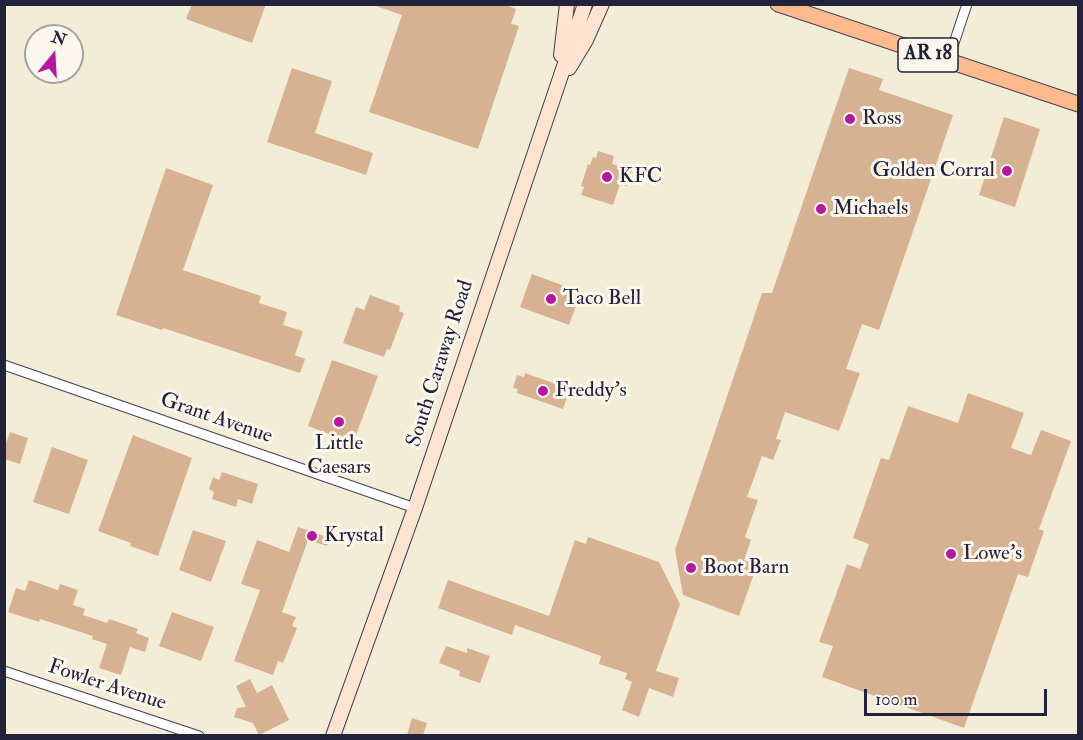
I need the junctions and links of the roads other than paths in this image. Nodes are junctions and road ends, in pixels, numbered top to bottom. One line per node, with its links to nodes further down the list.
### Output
1 (567, 4): 7 (main road)
2 (585, 4): 7 (main road, South Caraway Road)
3 (602, 4): 7 (main road)
4 (778, 4): 6 (main road, AR 18)
5 (967, 4): 6 (street)
6 (948, 62): 8 (main road, AR 18)
7 (555, 90): 10 (main road, South Caraway Road)
8 (1078, 104)
9 (4, 365): 10 (street, Grant Avenue)
10 (415, 508): 13 (main road, South Caraway Road)
11 (4, 671): 12 (street, Fowler Avenue)
12 (199, 735)
13 (333, 735)

